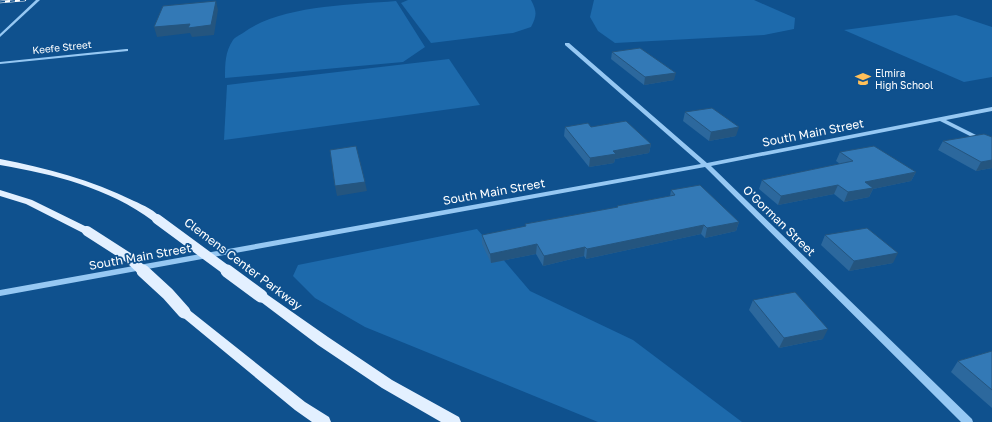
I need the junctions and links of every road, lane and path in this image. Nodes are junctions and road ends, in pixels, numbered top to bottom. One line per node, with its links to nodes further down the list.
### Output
1 (38, 0): 2 (street)
2 (0, 36)
3 (568, 44): 10 (street, O'Gorman Street)
4 (126, 50): 5 (street, Keefe Street)
5 (0, 63)
6 (992, 109): 7 (street, South Main Street)
7 (940, 119): 8 (street); 10 (street, South Main Street)
8 (992, 145)
9 (0, 162): 14 (main road, Clemens Center Parkway, bridge)
10 (706, 165): 12 (street, South Main Street); 15 (street, O'Gorman Street)
11 (0, 193): 13 (main road, bridge)
12 (0, 294)
13 (324, 422)
14 (454, 422)
15 (968, 422)

